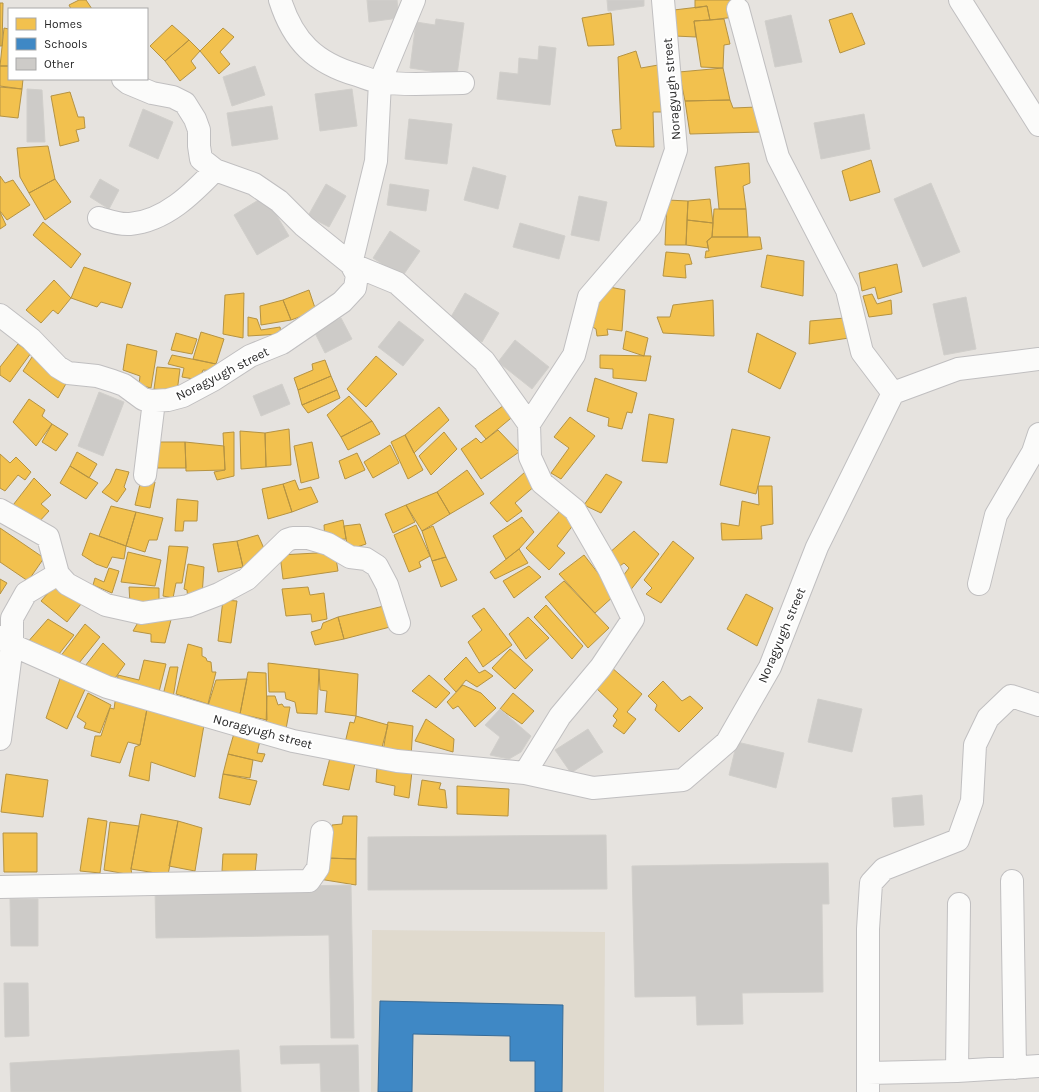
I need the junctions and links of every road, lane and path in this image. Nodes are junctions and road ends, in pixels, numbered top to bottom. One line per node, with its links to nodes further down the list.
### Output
1 (280, 0): 7 (street)
2 (414, 0): 7 (street, Noragyugh street)
3 (663, 0): 17 (street, Noragyugh street)
4 (960, 0): 9 (street)
5 (738, 9): 15 (street)
6 (124, 80): 10 (street)
7 (380, 82): 8 (street); 12 (street, Noragyugh street)
8 (463, 83)
9 (1039, 125)
10 (215, 170): 11 (street); 12 (street)
11 (100, 218)
12 (351, 264): 16 (street, Noragyugh street); 17 (street)
13 (0, 315): 16 (street)
14 (1039, 360): 15 (street)
15 (893, 394): 27 (street, Noragyugh street)
16 (154, 401): 19 (street)
17 (529, 424): 27 (street)
18 (1039, 434): 22 (street)
19 (145, 475)
20 (0, 510): 21 (street)
21 (58, 574): 23 (street); 24 (street)
22 (979, 584)
23 (399, 622)
24 (6, 641): 26 (street); 27 (street, Noragyugh street)
25 (1039, 705): 35 (street)
26 (0, 738)
27 (525, 773)
28 (322, 832): 30 (street)
29 (1012, 881): 33 (street)
30 (0, 887)
31 (959, 904): 34 (street)
32 (1039, 1066): 33 (street)
33 (1016, 1068): 34 (street)
34 (957, 1071): 35 (street)
35 (868, 1083)

